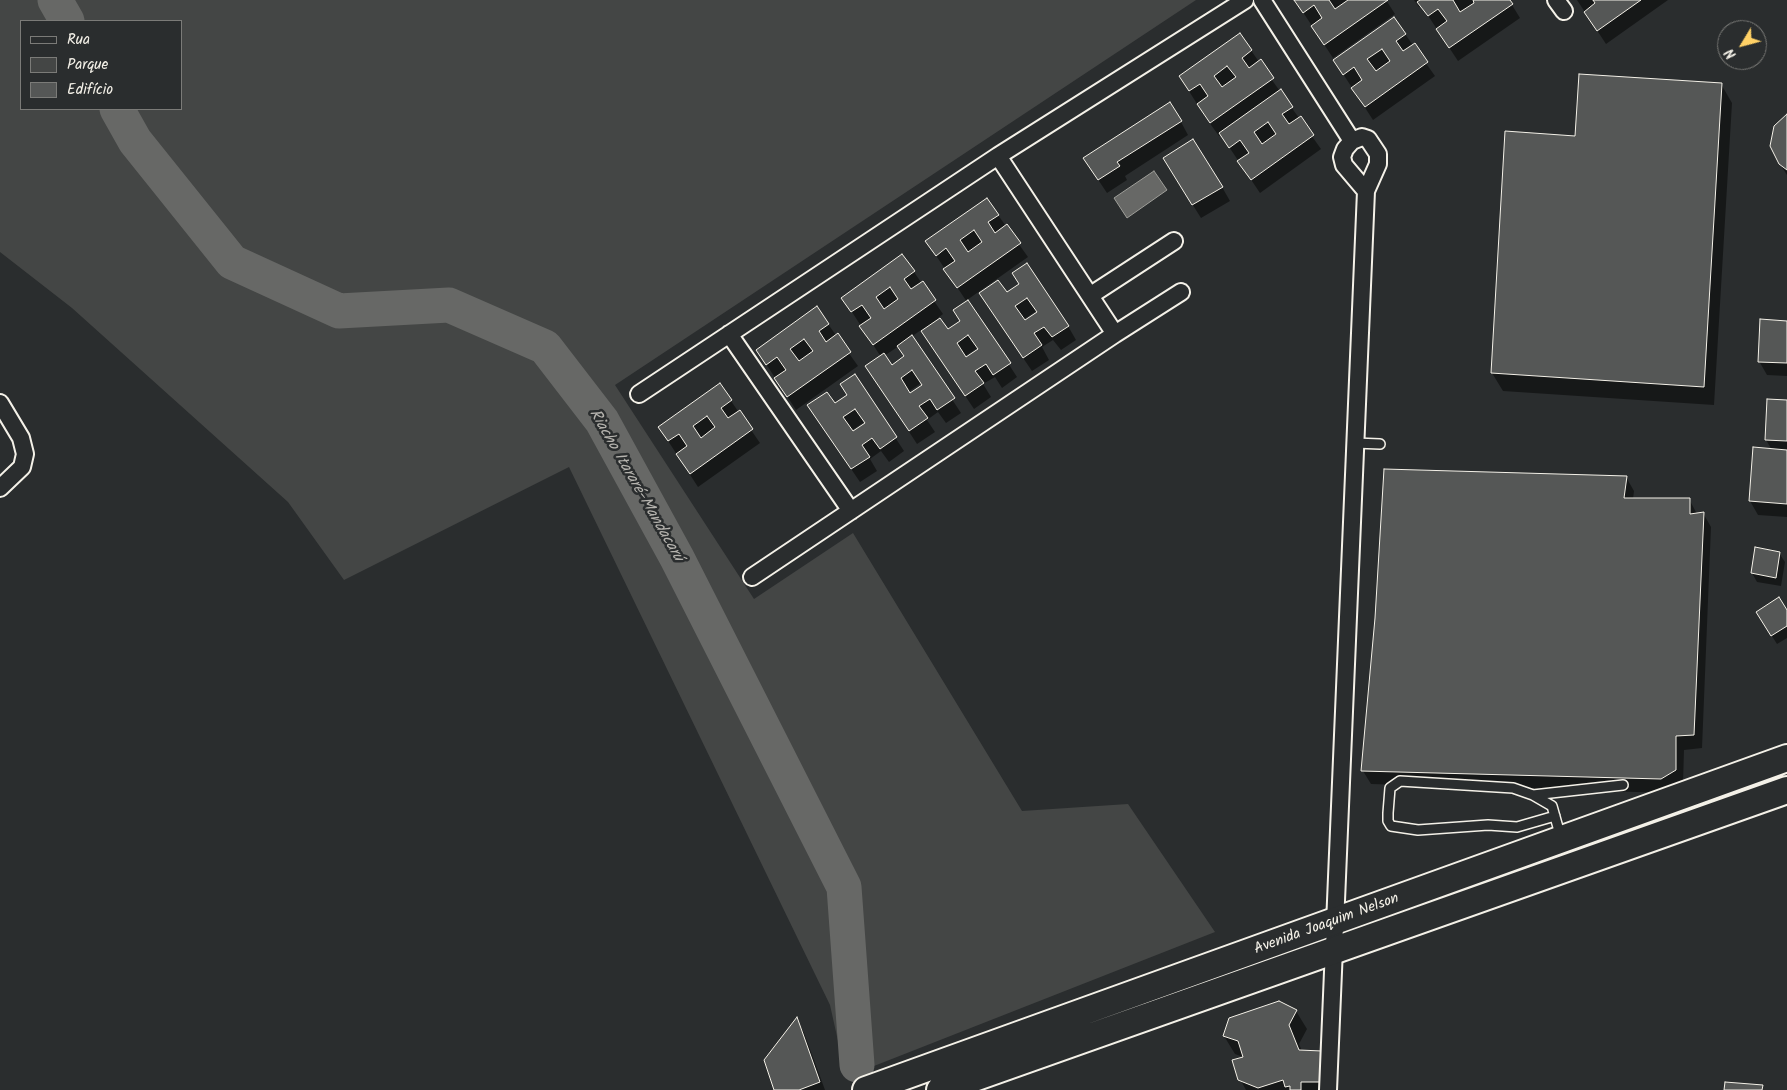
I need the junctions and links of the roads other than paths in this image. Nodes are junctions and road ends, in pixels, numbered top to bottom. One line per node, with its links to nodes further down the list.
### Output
1 (1245, 0): 4 (street)
2 (1262, 0): 3 (street)
3 (1352, 141): 5 (street); 5 (street)
4 (998, 156): 8 (street); 9 (street)
5 (1366, 191): 13 (street)
6 (1174, 241): 8 (street)
7 (1181, 292): 10 (street)
8 (1091, 295): 10 (street)
9 (729, 334): 11 (street); 16 (street)
10 (1115, 334): 16 (street)
11 (639, 394)
12 (0, 403): 15 (street)
13 (1355, 443): 14 (lane); 23 (street)
14 (1380, 444)
15 (3, 486)
16 (851, 511): 17 (street)
17 (752, 577)
18 (1787, 758): 22 (main road, Avenida Joaquim Nelson)
19 (1623, 785): 21 (lane)
20 (1787, 790): 24 (main road, Avenida Joaquim Nelson)
21 (1533, 795): 22 (lane); 22 (lane)
22 (1558, 828): 23 (main road, Avenida Joaquim Nelson)
23 (1335, 922): 24 (street); 25 (main road, Avenida Joaquim Nelson)
24 (1333, 951): 26 (main road, Avenida Joaquim Nelson); 27 (street)
25 (866, 1090)
26 (940, 1090)
27 (1328, 1090)

